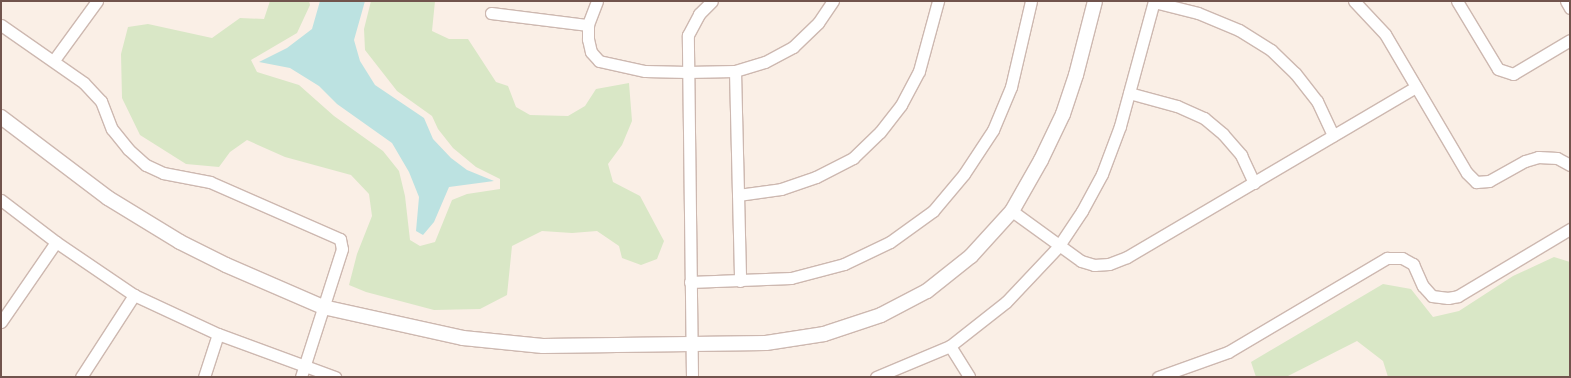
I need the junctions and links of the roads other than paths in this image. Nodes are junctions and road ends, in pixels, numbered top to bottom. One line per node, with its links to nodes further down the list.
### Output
1 (97, 1): 17 (street)
2 (597, 1): 15 (street)
3 (712, 1): 19 (street)
4 (833, 1): 18 (street)
5 (938, 1): 26 (street)
6 (1031, 1): 32 (street)
7 (1095, 1): 28 (street)
8 (1354, 1): 20 (street)
9 (1457, 1): 16 (street)
10 (1566, 1): 12 (street)
11 (1154, 2): 21 (street); 23 (street)
12 (1570, 8)
13 (491, 13): 15 (street)
14 (1, 25): 17 (street)
15 (588, 25): 19 (street)
16 (1570, 40)
17 (54, 60): 35 (street)
18 (735, 70): 19 (street); 26 (street)
19 (687, 72): 33 (street)
20 (1416, 87): 23 (street); 24 (street)
21 (1129, 93): 25 (street); 31 (street)
22 (1, 118): 35 (street)
23 (1333, 136): 25 (street)
24 (1570, 165)
25 (1254, 182): 31 (street)
26 (738, 195): 32 (street)
27 (1, 200): 30 (street)
28 (1012, 211): 31 (street); 38 (street)
29 (1570, 229): 47 (street)
30 (56, 242): 34 (street); 36 (street)
31 (1058, 247): 39 (street)
32 (740, 281): 33 (street)
33 (690, 282): 38 (street)
34 (134, 295): 37 (street); 41 (street)
35 (323, 307): 38 (street); 40 (street)
36 (1, 322)
37 (218, 334): 40 (street); 42 (street)
38 (691, 345): 44 (street)
39 (950, 346): 45 (street); 46 (street)
40 (302, 372): 43 (street)
41 (81, 377)
42 (204, 377)
43 (335, 377)
44 (692, 377)
45 (876, 377)
46 (969, 377)
47 (1158, 377)

